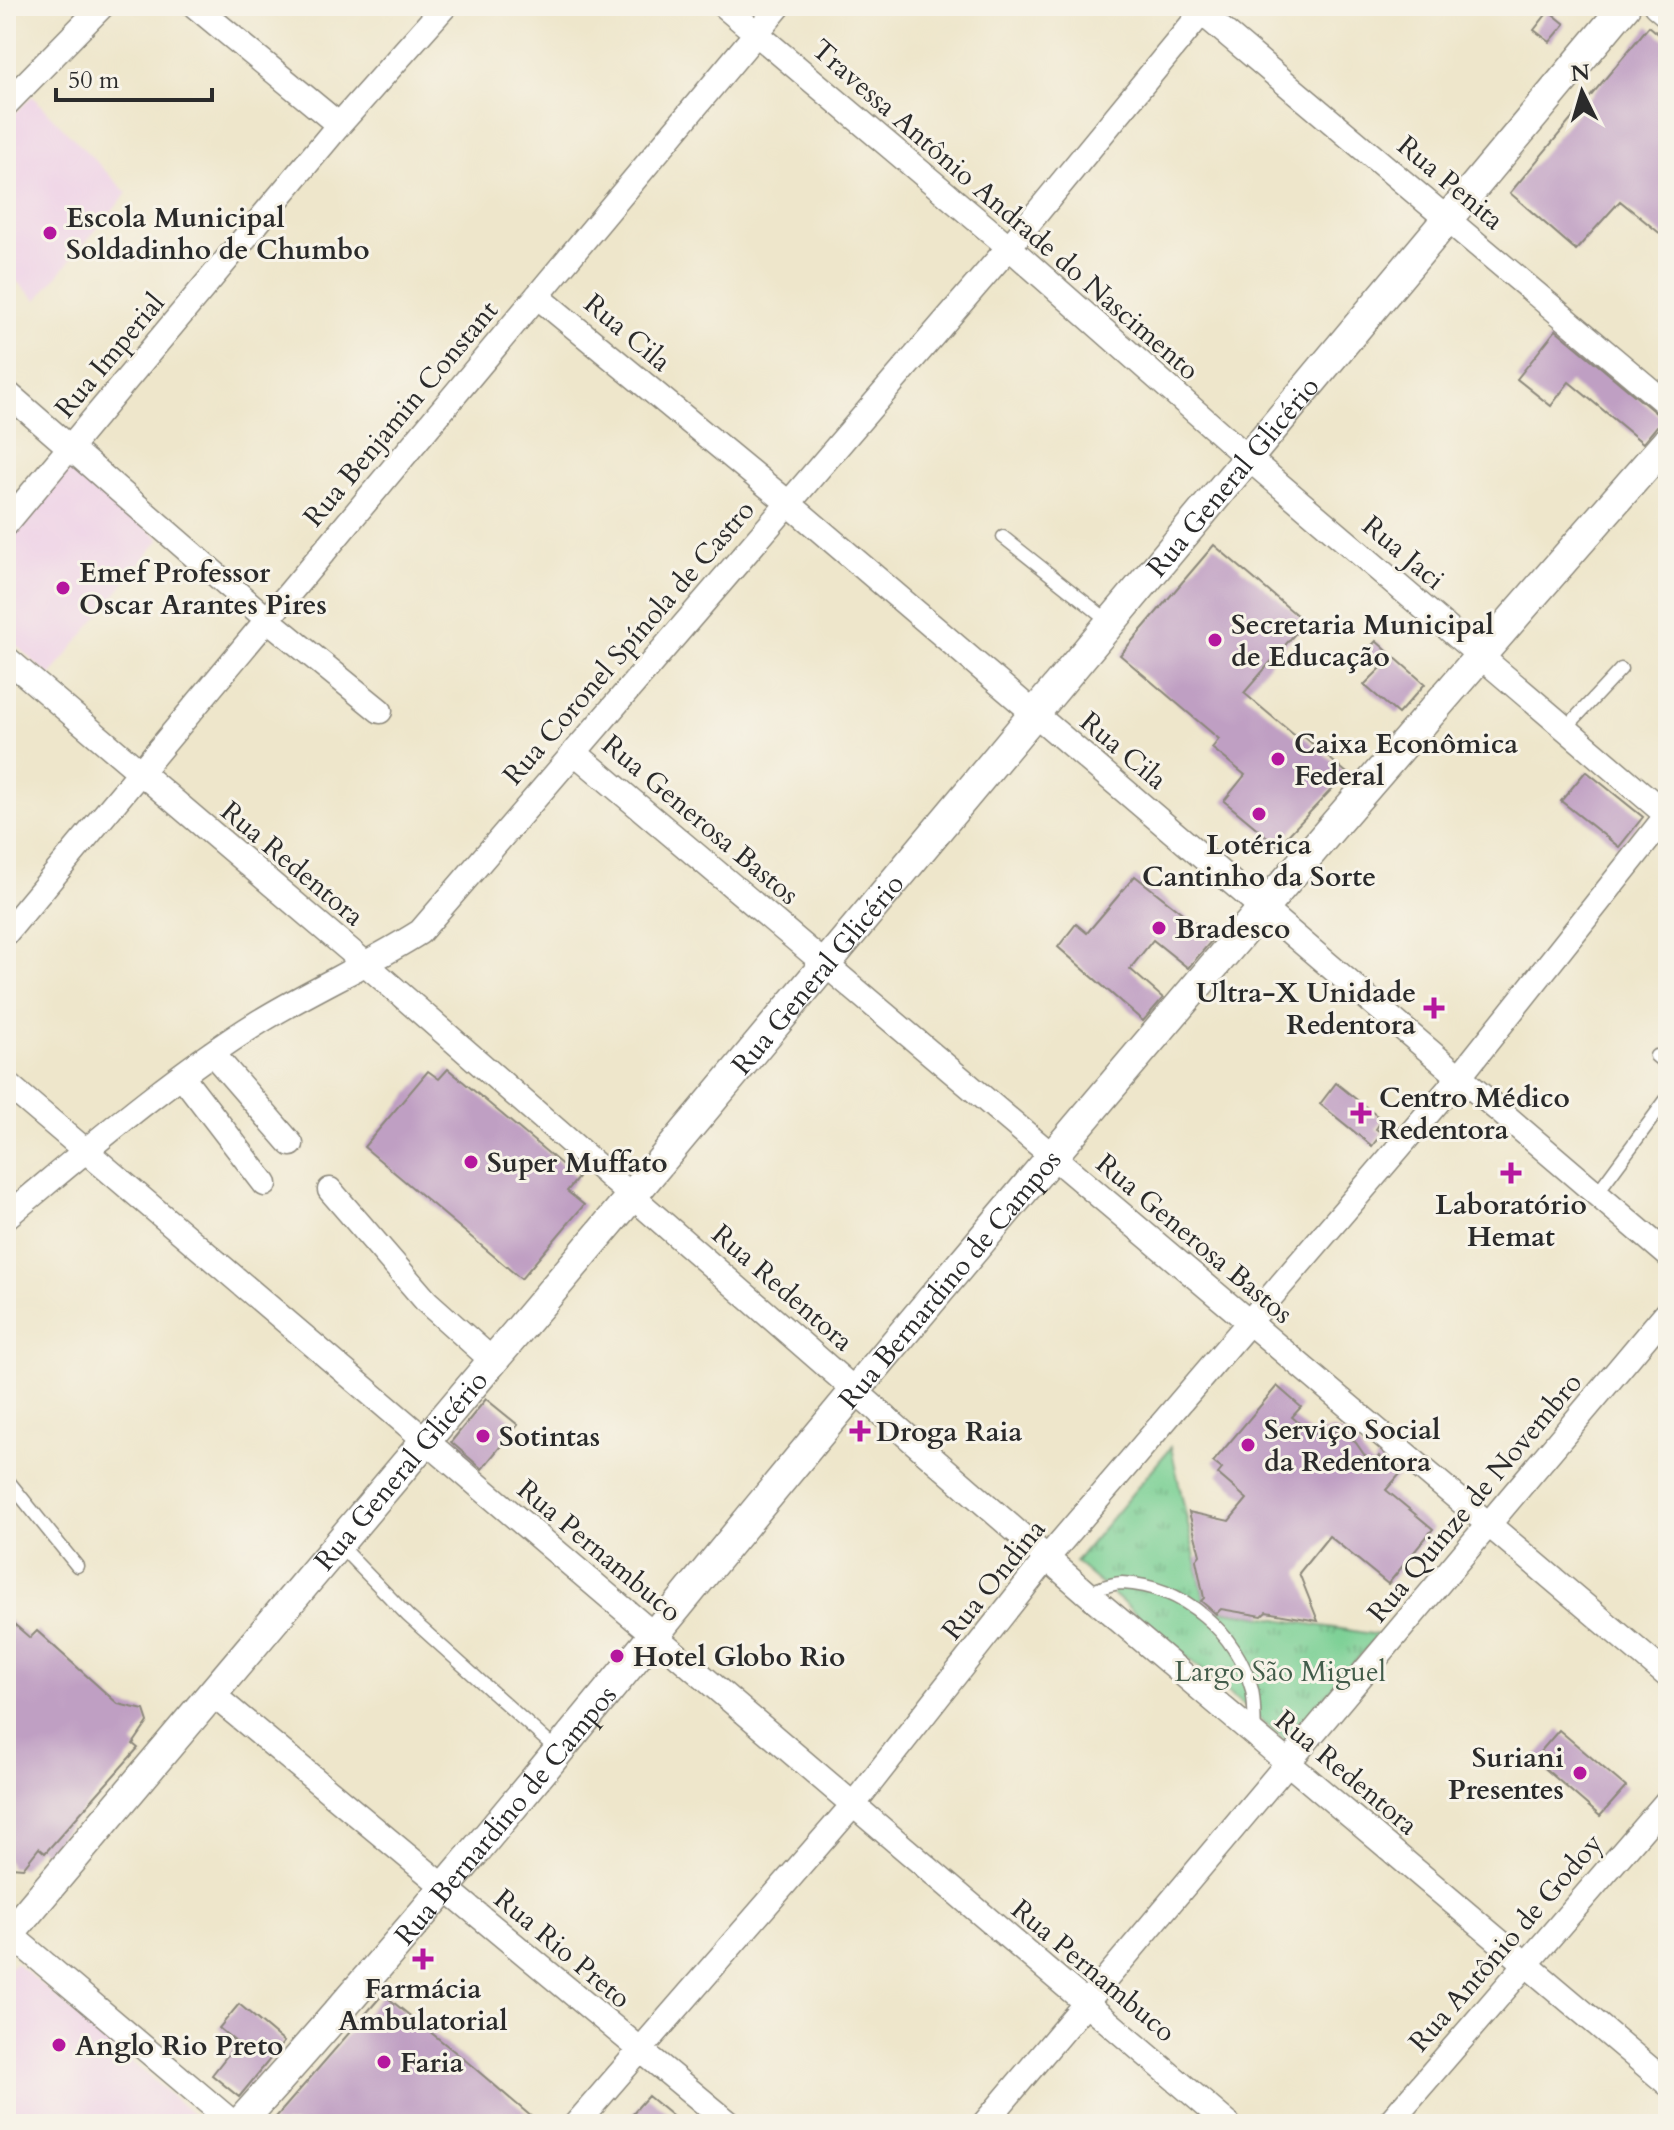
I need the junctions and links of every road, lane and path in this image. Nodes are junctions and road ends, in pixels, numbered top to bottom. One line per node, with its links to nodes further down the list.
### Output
1 (102, 6): 11 (street)
2 (195, 6): 12 (street)
3 (445, 6): 12 (street, Rua Imperial)
4 (724, 6): 10 (street, Travessa Antônio Andrade do Nascimento)
5 (779, 6): 10 (street, Rua Benjamin Constant)
6 (1625, 6): 13 (street, Rua General Glicério)
7 (1656, 6): 9 (street)
8 (1201, 8): 13 (street, Rua Penita); 14 (street, Rua Coronel Spínola de Castro)
9 (1668, 16)
10 (755, 33): 14 (street, Travessa Antônio Andrade do Nascimento); 15 (street, Rua Benjamin Constant)
11 (6, 104)
12 (339, 125): 19 (street, Rua Imperial)
13 (1447, 219): 17 (street, Rua Penita); 20 (street, Rua General Glicério)
14 (1009, 247): 20 (street, Travessa Antônio Andrade do Nascimento); 21 (street, Rua Coronel Spínola de Castro)
15 (537, 296): 21 (street, Rua Cila); 24 (street, Rua Benjamin Constant)
16 (6, 392): 19 (street)
17 (1668, 405)
18 (1668, 441): 26 (street, Rua Bernardino de Campos)
19 (73, 446): 22 (street, Rua Imperial); 24 (street)
20 (1248, 458): 25 (street, Rua General Glicério); 26 (street, Rua Jaci)
21 (787, 502): 30 (street, Rua Cila); 32 (street, Rua Coronel Spínola de Castro)
22 (6, 524)
23 (1003, 537): 25 (lane)
24 (267, 619): 29 (street); 33 (street, Rua Benjamin Constant)
25 (1110, 622): 30 (street, Rua General Glicério)
26 (1479, 655): 31 (street, Rua Jaci); 35 (street, Rua Bernardino de Campos)
27 (6, 658): 33 (street, Rua Redentora)
28 (1621, 669): 31 (lane)
29 (380, 711)
30 (1034, 713): 35 (street, Rua Cila); 37 (street, Rua General Glicério)
31 (1565, 729): 34 (street, Rua Jaci)
32 (574, 752): 37 (street, Rua Generosa Bastos); 38 (street, Rua Coronel Spínola de Castro)
33 (140, 773): 36 (street, Rua Benjamin Constant); 38 (street, Rua Redentora)
34 (1668, 815): 43 (street, Rua Ondina)
35 (1262, 907): 43 (street, Rua Cila); 48 (street, Rua Bernardino de Campos)
36 (6, 933)
37 (824, 963): 48 (street, Rua Generosa Bastos); 52 (street, Rua General Glicério)
38 (367, 965): 39 (street, Rua Coronel Spínola de Castro); 52 (street, Rua Redentora)
39 (212, 1053): 42 (street, Rua Coronel Spínola de Castro); 46 (street)
40 (1656, 1056): 41 (lane)
41 (1668, 1066)
42 (182, 1076): 47 (street, Rua Coronel Spínola de Castro); 49 (street)
43 (1460, 1076): 51 (street, Rua Cila); 56 (street, Rua Ondina)
44 (6, 1083): 47 (street, Rua Pernambuco)
45 (1668, 1097): 51 (lane)
46 (291, 1144)
47 (86, 1151): 53 (street, Rua Coronel Spínola de Castro); 59 (street, Rua Pernambuco)
48 (1053, 1156): 56 (street, Rua Generosa Bastos); 58 (street, Rua Bernardino de Campos)
49 (265, 1184)
50 (330, 1190): 57 (street)
51 (1597, 1193): 54 (street, Rua Cila)
52 (631, 1197): 57 (street, Rua General Glicério); 58 (street, Rua Redentora)
53 (6, 1217)
54 (1668, 1255)
55 (1668, 1311): 61 (street, Rua Quinze de Novembro)
56 (1249, 1322): 61 (street, Rua Generosa Bastos); 63 (street, Rua Ondina)
57 (493, 1361): 59 (street, Rua General Glicério)
58 (857, 1389): 63 (street, Rua Redentora); 66 (street, Rua Bernardino de Campos)
59 (426, 1441): 62 (street, Rua General Glicério); 66 (street, Rua Pernambuco)
60 (6, 1478): 64 (lane)
61 (1490, 1526): 67 (street, Rua Generosa Bastos); 71 (street, Rua Quinze de Novembro)
62 (338, 1545): 68 (street, Rua General Glicério); 70 (lane)
63 (1047, 1558): 65 (street, Rua Redentora); 73 (street, Rua Ondina)
64 (77, 1566)
65 (1087, 1593): 69 (street, Rua Redentora); 69 (lane)
66 (655, 1636): 70 (street, Rua Bernardino de Campos); 73 (street, Rua Pernambuco)
67 (1668, 1676)
68 (212, 1694): 74 (street, Rua Rio Preto); 75 (street, Rua General Glicério)
69 (1255, 1733): 71 (street, Rua Redentora)
70 (558, 1751): 74 (street, Rua Bernardino de Campos)
71 (1289, 1762): 76 (street, Rua Redentora); 77 (street, Rua Quinze de Novembro)
72 (1668, 1800): 76 (street, Rua Antônio de Godoy)
73 (853, 1805): 77 (street, Rua Pernambuco); 78 (street, Rua Ondina)
74 (445, 1889): 78 (street, Rua Rio Preto); 80 (street, Rua Bernardino de Campos)
75 (7, 1934): 80 (street)
76 (1527, 1963): 79 (street, Rua Redentora); 85 (street, Rua Antônio de Godoy)
77 (1085, 2002): 83 (street, Rua Quinze de Novembro); 84 (street, Rua Pernambuco)
78 (640, 2050): 81 (street, Rua Ondina); 82 (street, Rua Rio Preto)
79 (1668, 2084)
80 (237, 2124)
81 (576, 2124)
82 (730, 2124)
83 (984, 2124)
84 (1228, 2124)
85 (1388, 2124)

